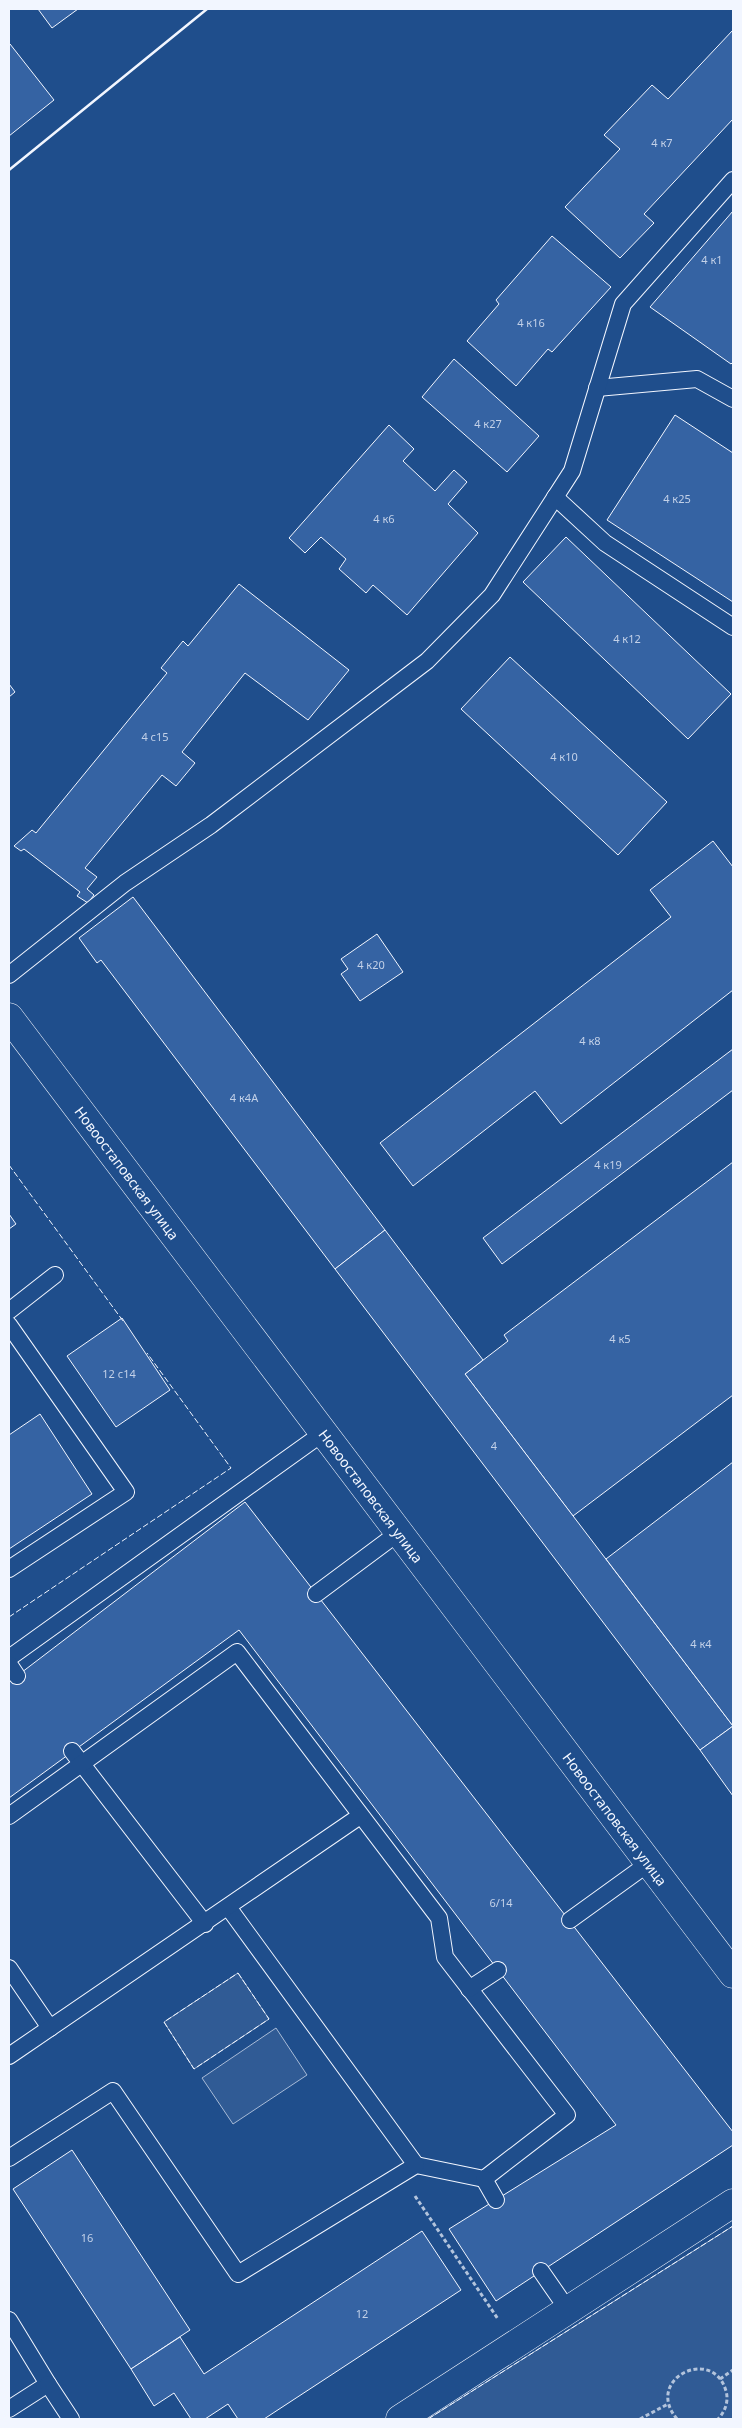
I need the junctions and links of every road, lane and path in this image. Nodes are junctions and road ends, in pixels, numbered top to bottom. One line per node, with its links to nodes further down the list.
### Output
1 (733, 180): 2 (lane)
2 (597, 388): 3 (lane); 4 (lane)
3 (733, 399)
4 (555, 497): 5 (lane); 6 (lane)
5 (733, 627)
6 (9, 976)
7 (9, 1017): 11 (main road, Новоостаповская улица)
8 (55, 1275): 9 (lane)
9 (9, 1311)
10 (9, 1325): 13 (lane)
11 (323, 1433): 12 (main road, Новоостаповская улица); 15 (lane)
12 (398, 1533): 14 (lane); 19 (main road, Новоостаповская улица)
13 (9, 1569)
14 (316, 1594)
15 (9, 1658)
16 (77, 1757): 17 (lane); 18 (lane); 22 (lane)
17 (9, 1816)
18 (360, 1816): 20 (lane); 26 (lane)
19 (649, 1863): 21 (lane); 25 (main road, Новоостаповская улица)
20 (228, 1907): 22 (lane); 30 (lane)
21 (570, 1920)
22 (205, 1924): 27 (lane)
23 (9, 1968): 27 (lane)
24 (498, 1970): 26 (lane)
25 (733, 1974)
26 (469, 1989): 32 (lane)
27 (50, 2028): 28 (lane)
28 (9, 2056)
29 (9, 2158): 31 (lane)
30 (416, 2165): 31 (lane); 32 (lane)
31 (400, 2174): 38 (path)
32 (484, 2179): 33 (lane)
33 (496, 2200)
34 (733, 2203): 36 (main road)
35 (542, 2271): 36 (lane)
36 (568, 2310): 38 (main road)
37 (9, 2320): 41 (lane)
38 (515, 2344): 45 (main road)
39 (733, 2370): 40 (path)
40 (720, 2379): 42 (path); 48 (path)
41 (48, 2384): 43 (lane); 44 (lane)
42 (668, 2404): 46 (path); 47 (path)
43 (9, 2409)
44 (71, 2419)
45 (400, 2419)
46 (640, 2419)
47 (678, 2419)
48 (718, 2419)

